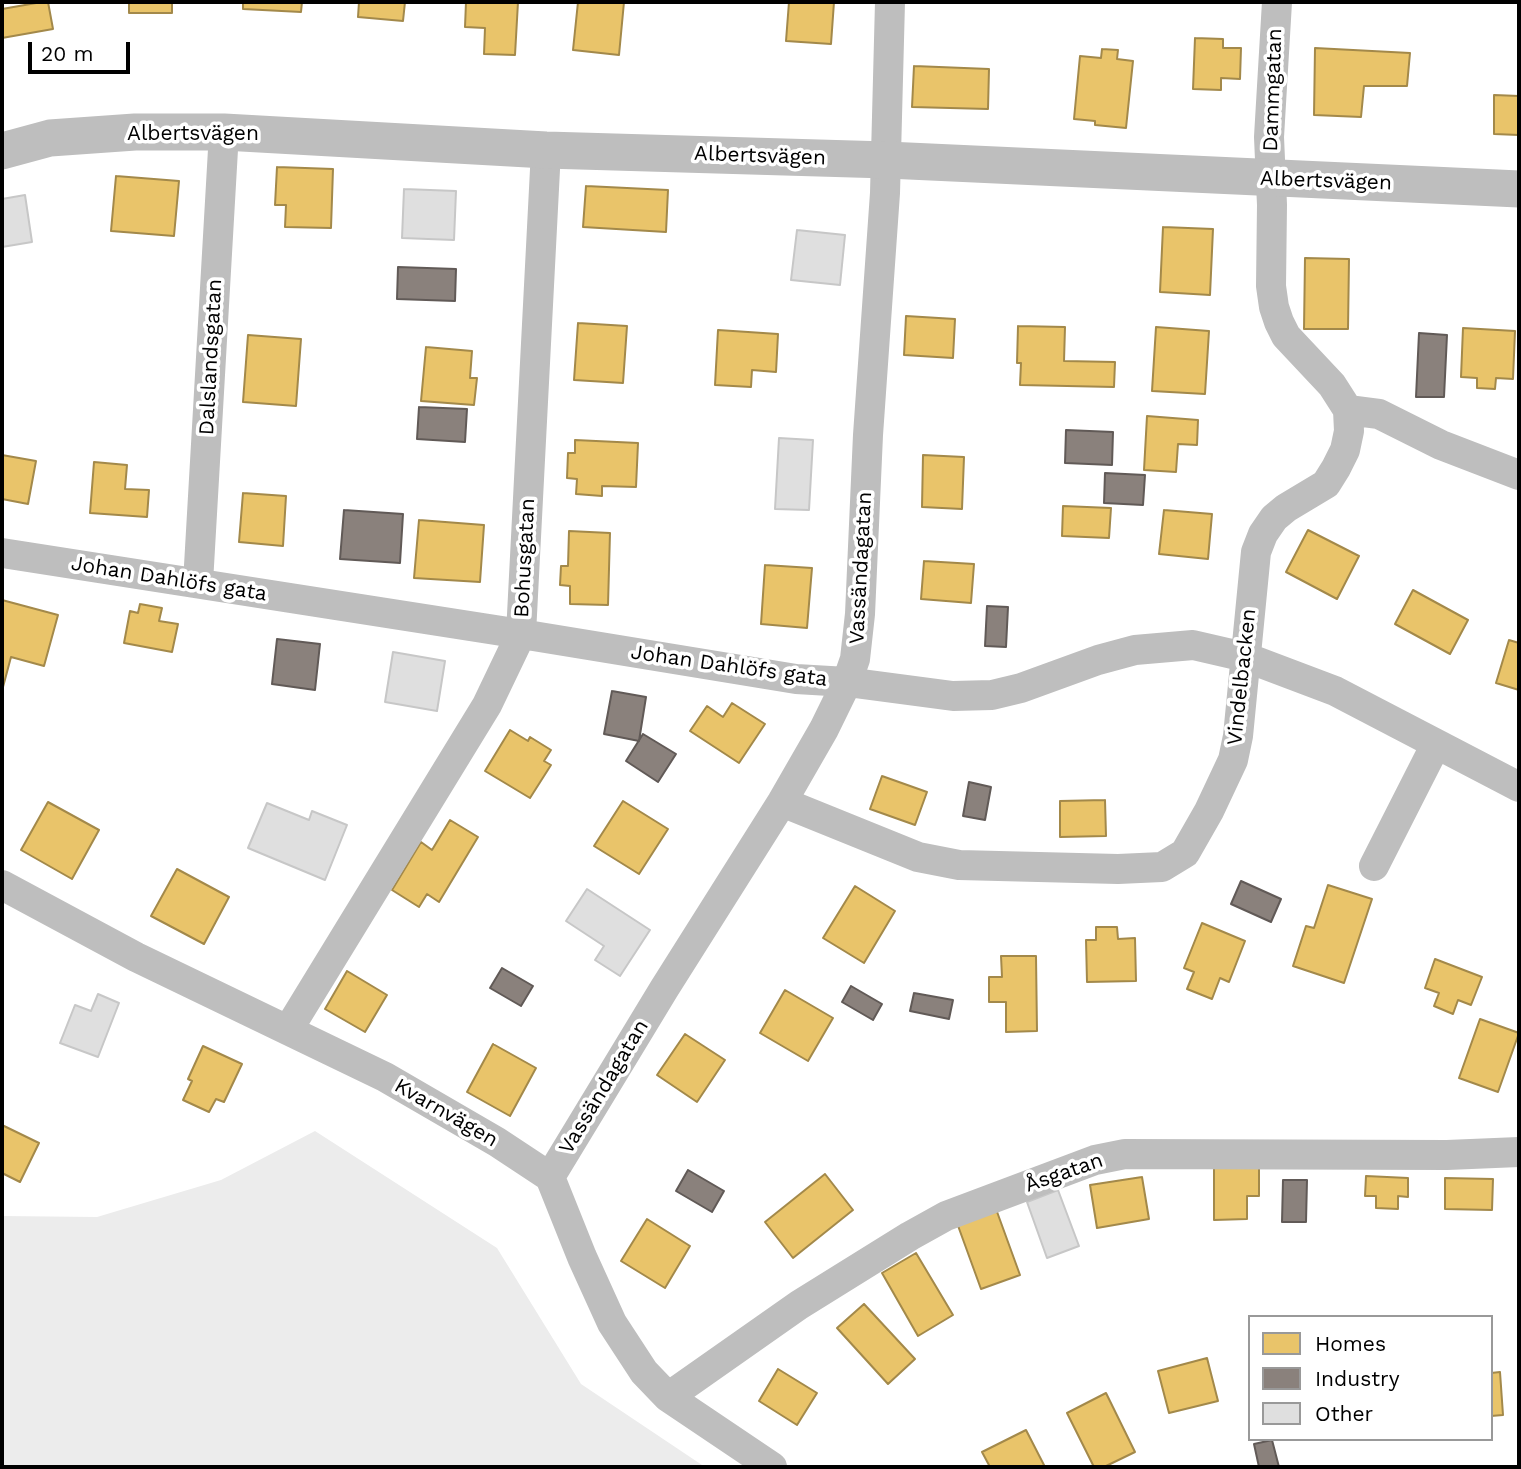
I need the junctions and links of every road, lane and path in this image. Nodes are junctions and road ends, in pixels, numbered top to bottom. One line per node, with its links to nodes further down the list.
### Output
1 (890, 2): 6 (street, Vassändagatan)
2 (1277, 2): 7 (street, Dammgatan)
3 (224, 132): 4 (street, Albertsvägen); 5 (street, Albertsvägen); 12 (street, Dalslandsgatan)
4 (545, 150): 6 (street, Albertsvägen); 13 (street, Bohusgatan)
5 (2, 151)
6 (887, 160): 7 (street, Albertsvägen); 15 (street, Vassändagatan)
7 (1270, 178): 8 (street, Albertsvägen); 9 (street)
8 (1519, 189)
9 (1348, 410): 10 (street); 14 (street, Vindelbacken)
10 (1519, 475)
11 (2, 553): 12 (street, Johan Dahlöfs gata)
12 (198, 583): 13 (street, Johan Dahlöfs gata)
13 (521, 634): 15 (street, Johan Dahlöfs gata); 21 (street, Bohusgatan)
14 (1245, 657): 15 (street, Johan Dahlöfs gata); 16 (street, Johan Dahlöfs gata); 18 (street, Vindelbacken)
15 (848, 682): 18 (street, Vassändagatan)
16 (1436, 744): 17 (street, Johan Dahlöfs gata); 19 (street)
17 (1519, 788)
18 (782, 802): 23 (street, Vassändagatan)
19 (1374, 866)
20 (4, 891): 21 (street, Kvarnvägen)
21 (288, 1030): 23 (street, Kvarnvägen)
22 (1519, 1152): 24 (street, Åsgatan)
23 (550, 1177): 24 (street)
24 (668, 1397): 25 (street)
25 (772, 1467)

